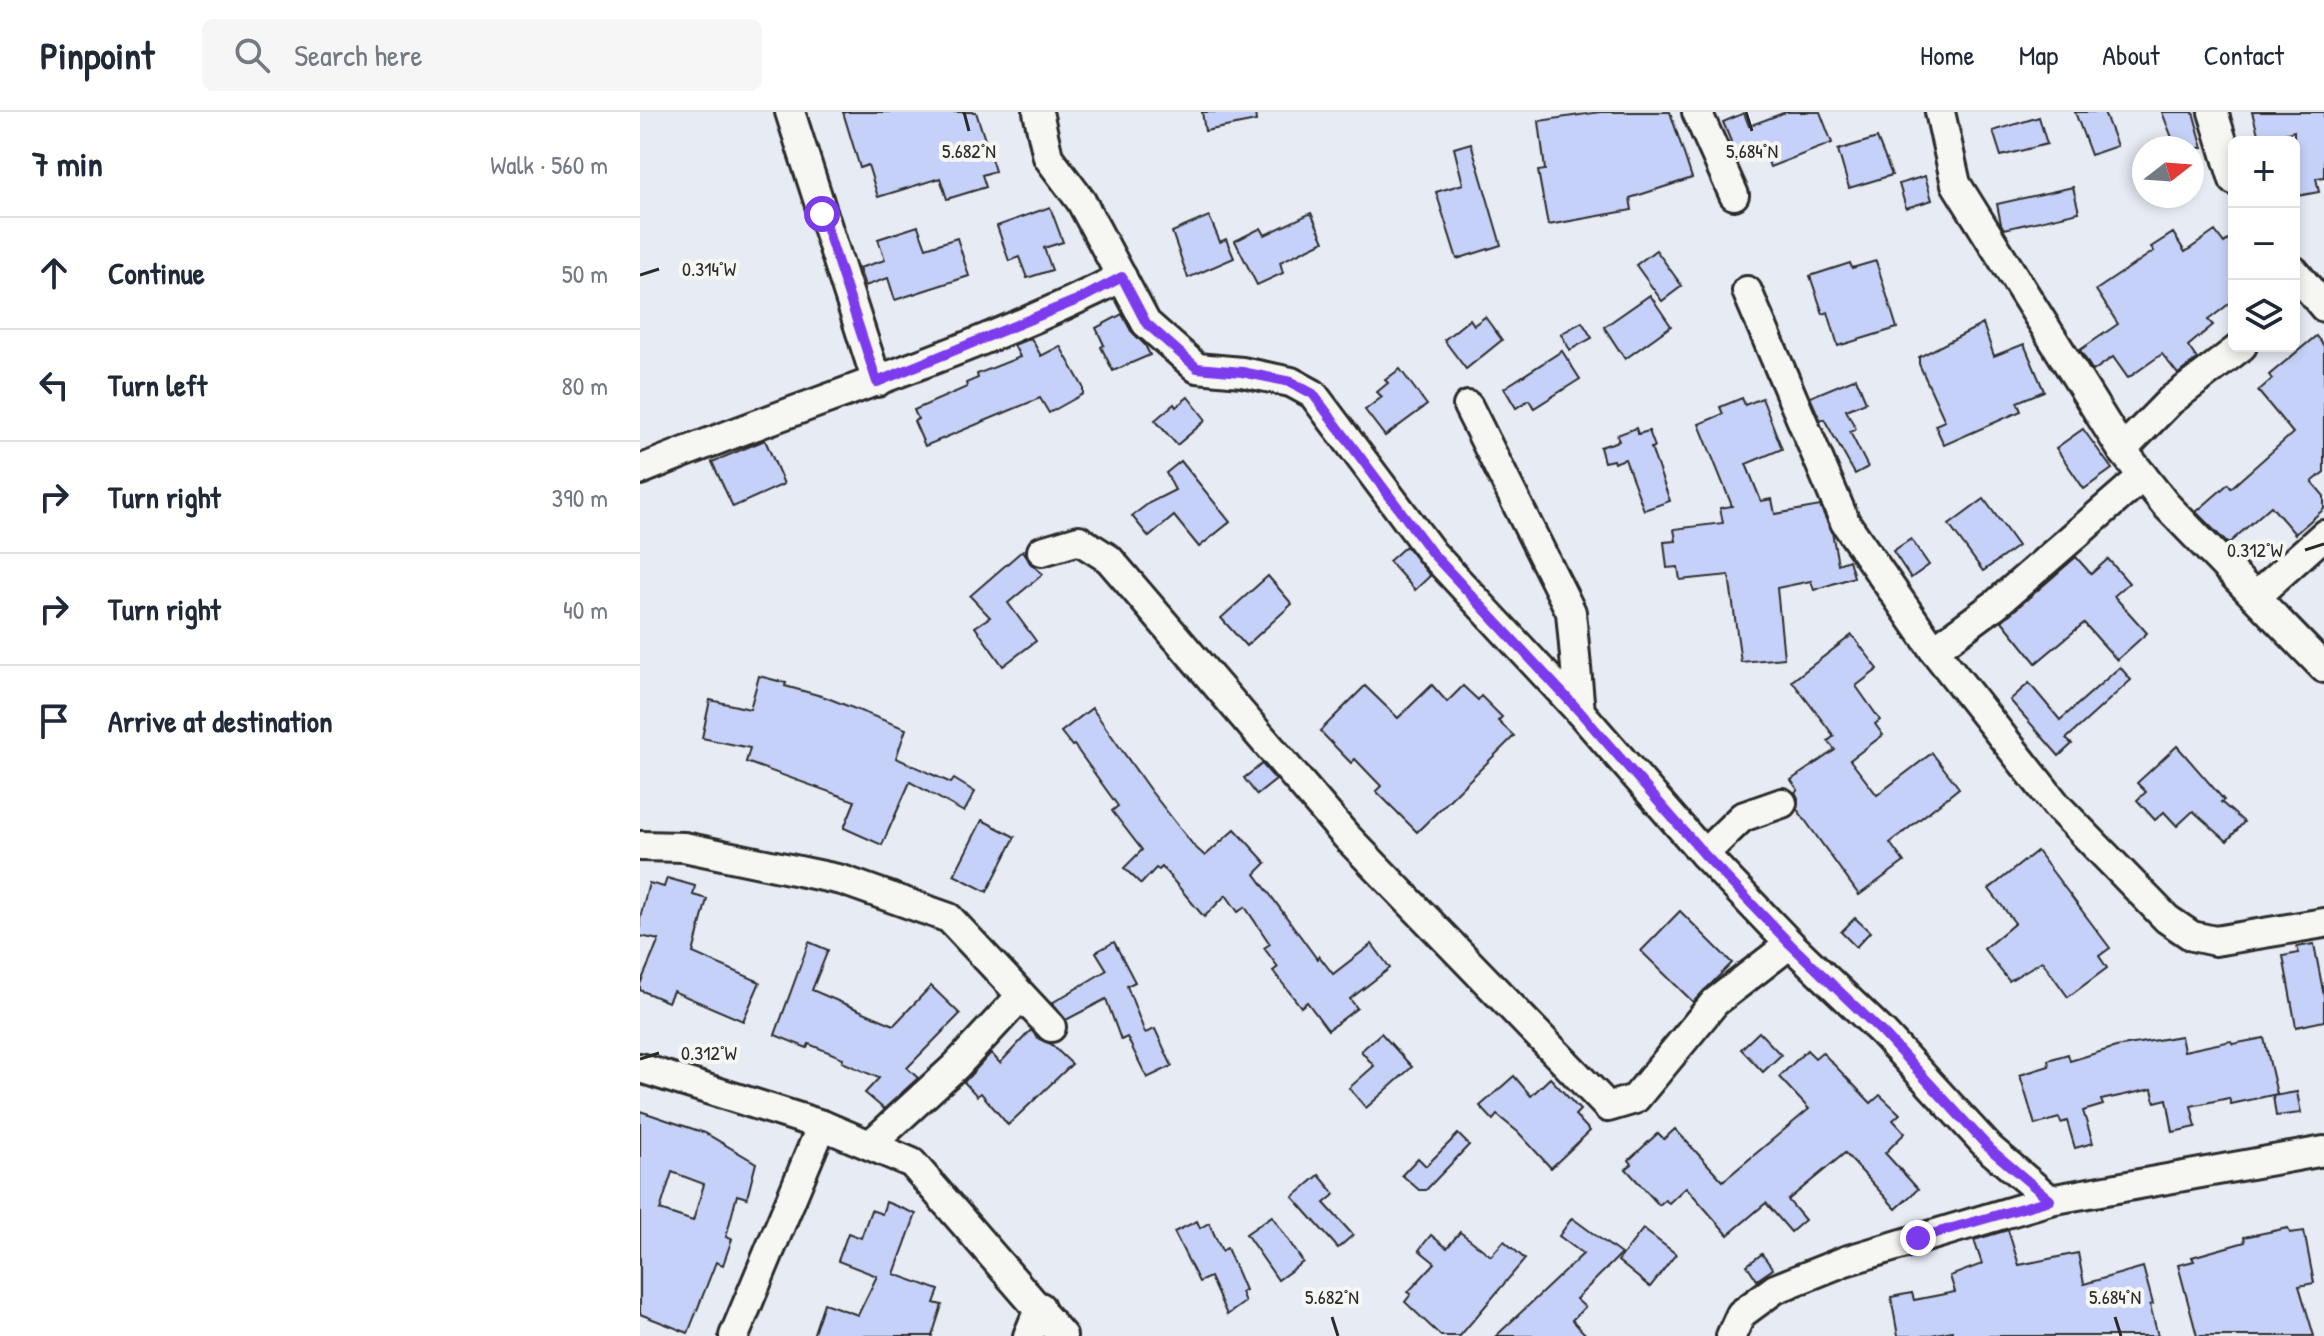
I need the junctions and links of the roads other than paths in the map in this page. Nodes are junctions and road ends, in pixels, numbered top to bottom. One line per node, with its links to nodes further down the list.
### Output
1 (790, 112): 13 (street)
2 (1038, 112): 8 (street)
3 (1697, 112): 7 (street)
4 (1940, 112): 15 (street)
5 (2213, 112): 6 (street)
6 (2228, 161)
7 (1734, 195)
8 (1122, 277): 13 (street); 23 (street)
9 (2299, 280): 11 (street)
10 (1747, 291): 21 (street)
11 (2310, 302)
12 (2234, 352): 15 (street)
13 (877, 382): 16 (street)
14 (1468, 406): 23 (street)
15 (2122, 450): 17 (street)
16 (640, 470)
17 (2143, 476): 20 (street); 21 (street)
18 (2324, 535): 20 (street)
19 (1042, 551): 28 (street)
20 (2256, 596): 22 (street)
21 (1934, 650): 27 (street)
22 (2324, 668)
23 (1580, 712): 26 (street)
24 (1782, 803): 26 (street)
25 (640, 846): 29 (street)
26 (1704, 854): 28 (street)
27 (2324, 923)
28 (1790, 944): 35 (street)
29 (1021, 996): 30 (street); 33 (street)
30 (1051, 1027)
31 (640, 1068): 32 (street)
32 (822, 1125): 33 (street); 37 (street)
33 (870, 1145): 36 (street)
34 (2324, 1151): 35 (street)
35 (2050, 1200): 40 (street)
36 (1040, 1307): 38 (street); 39 (street)
37 (734, 1336)
38 (1028, 1336)
39 (1062, 1336)
40 (1731, 1336)

